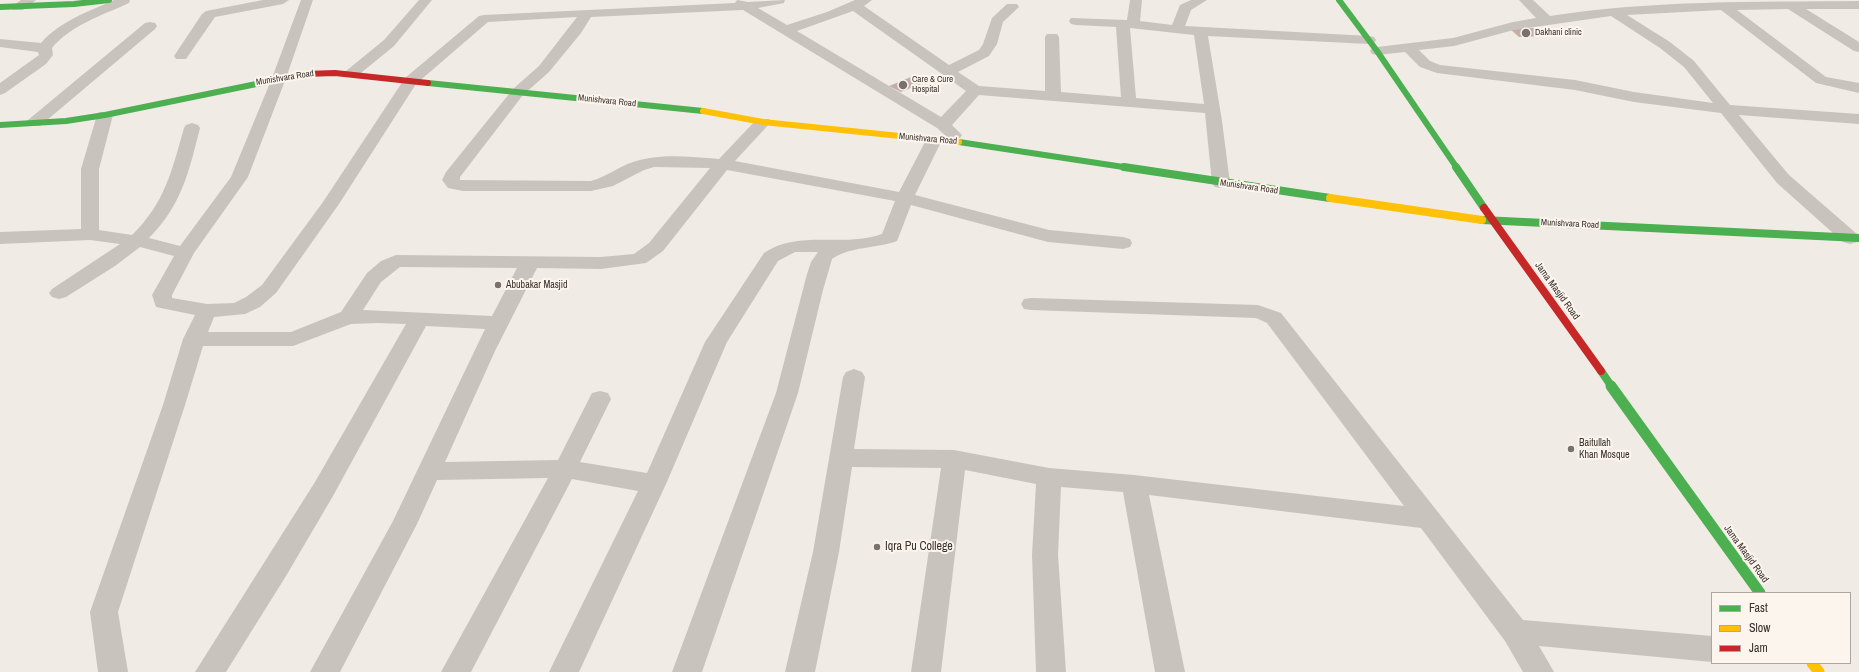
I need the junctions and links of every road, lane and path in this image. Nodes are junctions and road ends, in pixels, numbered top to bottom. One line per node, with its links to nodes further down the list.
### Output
1 (30, 0): 17 (street)
2 (109, 0): 17 (street)
3 (124, 0): 32 (street)
4 (283, 0): 35 (street)
5 (307, 0): 38 (street)
6 (426, 0): 37 (street)
7 (779, 0): 13 (street)
8 (1136, 0): 24 (street)
9 (1200, 0): 26 (street)
10 (1339, 0): 31 (street, Jama Masjid Road)
11 (1525, 0): 22 (street)
12 (1786, 2): 15 (street); 19 (street); 34 (street)
13 (740, 3): 21 (street); 27 (street)
14 (860, 3): 27 (street); 36 (street)
15 (1724, 6): 20 (street); 40 (street)
16 (0, 7): 17 (street)
17 (18, 7)
18 (1012, 7): 36 (street)
19 (1856, 11)
20 (1614, 12): 22 (street); 47 (street)
21 (587, 13): 39 (street); 43 (street)
22 (1546, 20): 33 (street)
23 (1076, 21): 24 (street)
24 (1128, 24): 26 (street); 45 (street)
25 (150, 26): 51 (street)
26 (1177, 29): 28 (street)
27 (786, 30): 54 (street)
28 (1200, 32): 31 (street); 46 (street)
29 (1052, 37): 44 (street)
30 (0, 43): 32 (street)
31 (1373, 46): 33 (street); 59 (street, Jama Masjid Road)
32 (45, 48): 41 (street)
33 (1409, 48): 47 (street)
34 (1859, 48)
35 (181, 56)
36 (948, 71): 42 (street)
37 (351, 74): 38 (street, Munishvara Road); 39 (street, Munishvara Road)
38 (279, 78): 48 (street, Munishvara Road); 66 (street)
39 (410, 80): 43 (street, Munishvara Road); 70 (street)
40 (1859, 88)
41 (0, 90)
42 (976, 90): 44 (street); 54 (street)
43 (518, 92): 50 (street, Munishvara Road); 56 (street)
44 (1053, 96): 45 (street)
45 (1129, 102): 46 (street)
46 (1211, 109): 57 (street)
47 (1725, 109): 49 (street); 62 (street)
48 (105, 115): 51 (street, Munishvara Road); 60 (street)
49 (1859, 119)
50 (763, 122): 54 (street, Munishvara Road); 56 (street)
51 (34, 123): 52 (street, Munishvara Road)
52 (0, 125)
53 (192, 128): 63 (street)
54 (939, 133): 55 (street); 58 (street)
55 (962, 142): 57 (street, Munishvara Road)
56 (723, 164): 58 (street); 67 (street)
57 (1221, 183): 59 (street, Munishvara Road)
58 (905, 198): 64 (street); 65 (street)
59 (1493, 221): 62 (street, Munishvara Road); 85 (street, Jama Masjid Road)
60 (90, 234): 61 (street); 63 (street)
61 (0, 238)
62 (1855, 238)
63 (137, 241): 66 (street); 68 (street)
64 (1123, 243)
65 (845, 246): 82 (street); 94 (street)
66 (185, 253): 70 (street)
67 (530, 262): 71 (street); 73 (street)
68 (59, 293)
69 (1031, 304): 84 (street)
70 (206, 310): 74 (street)
71 (348, 317): 72 (street); 74 (street)
72 (420, 319): 73 (street); 90 (street)
73 (498, 323): 80 (street)
74 (194, 339): 89 (street)
75 (854, 377): 77 (street)
76 (600, 399): 79 (street)
77 (841, 458): 78 (street); 95 (street)
78 (954, 459): 81 (street); 96 (street)
79 (565, 469): 80 (street); 82 (street); 92 (street)
80 (429, 471): 91 (street)
81 (1049, 477): 83 (street); 97 (street)
82 (654, 484): 93 (street)
83 (1134, 484): 84 (street); 98 (street)
84 (1426, 519): 86 (street)
85 (1759, 592)
86 (1515, 632): 87 (street); 99 (street)
87 (1711, 649)
88 (1813, 664): 100 (street)
89 (113, 672)
90 (210, 672)
91 (324, 672)
92 (456, 672)
93 (564, 672)
94 (687, 672)
95 (800, 672)
96 (926, 672)
97 (1051, 672)
98 (1170, 672)
99 (1539, 672)
100 (1819, 672)

